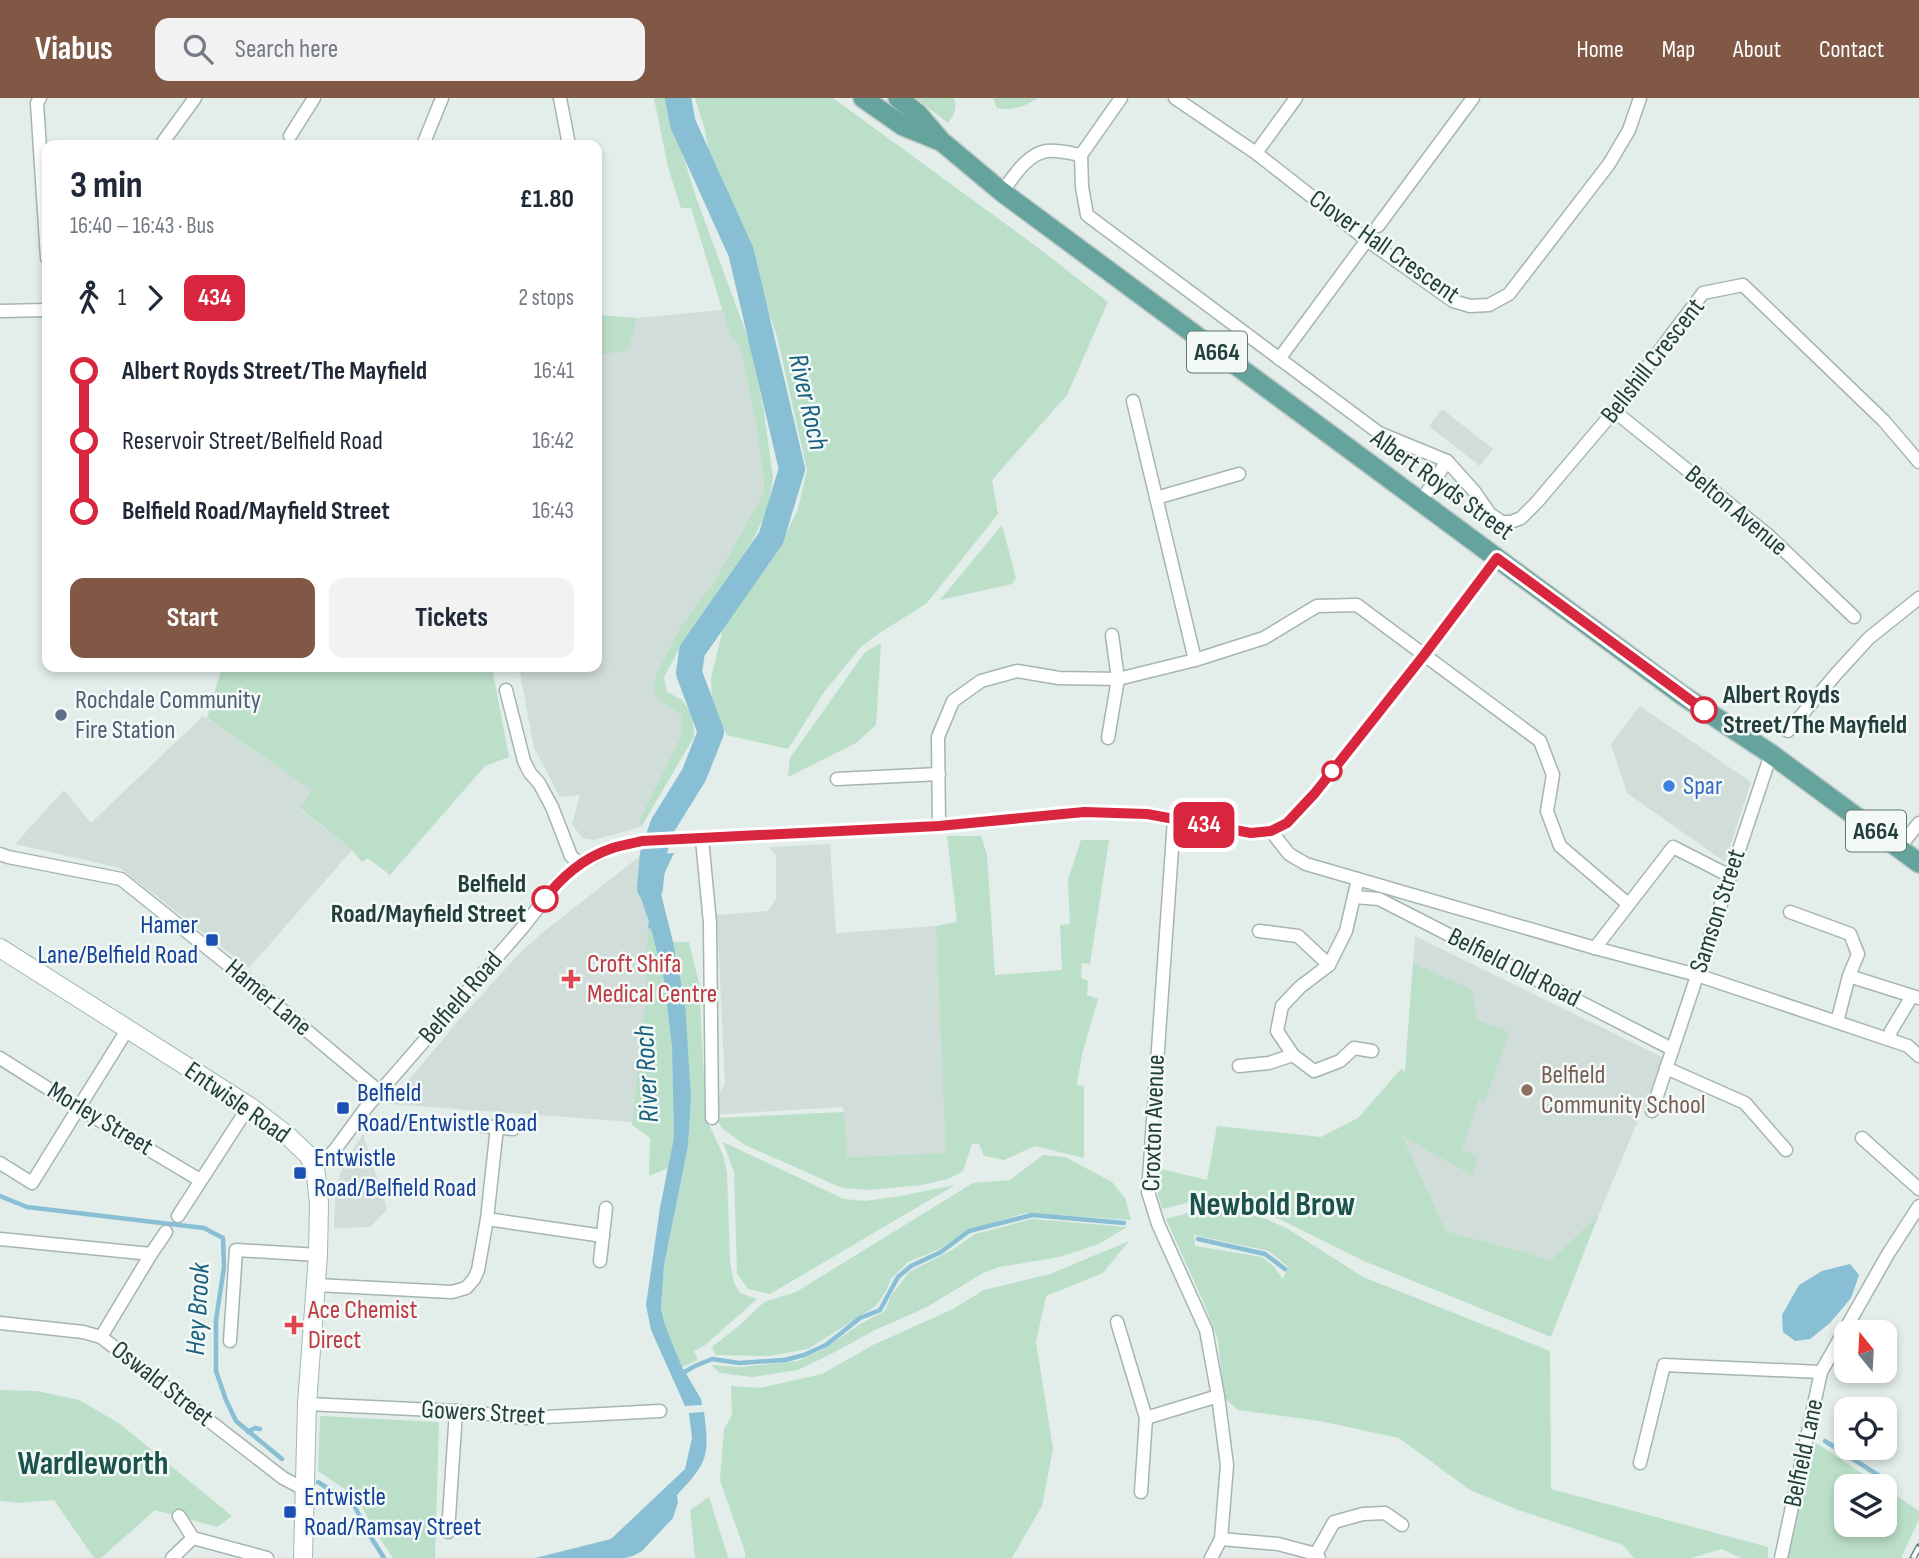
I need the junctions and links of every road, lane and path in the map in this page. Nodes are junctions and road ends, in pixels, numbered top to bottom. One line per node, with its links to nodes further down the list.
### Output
1 (40, 98): 20 (street)
2 (195, 98): 14 (street)
3 (314, 98): 13 (street)
4 (442, 98): 15 (street)
5 (559, 98): 16 (street)
6 (863, 98): 17 (main road, Albert Royds Street / A664)
7 (898, 98): 17 (main road, Albert Royds Street / A664)
8 (1121, 98): 19 (street)
9 (1175, 98): 18 (street, Clover Hall Crescent)
10 (1296, 98): 18 (street)
11 (1473, 98): 22 (street)
12 (1640, 98): 23 (street, Clover Hall Crescent)
13 (290, 136)
14 (164, 140)
15 (425, 140)
16 (568, 140)
17 (940, 141): 21 (main road, Albert Royds Street / A664)
18 (1256, 153): 23 (street, Clover Hall Crescent)
19 (1081, 155): 21 (street); 26 (street, Albert Royds Street)
20 (42, 180)
21 (1002, 192): 33 (main road, Albert Royds Street / A664)
22 (1378, 226)
23 (1367, 240): 26 (street)
24 (42, 310): 25 (street)
25 (0, 311)
26 (1279, 359): 29 (street, Albert Royds Street)
27 (1133, 401): 32 (street)
28 (1614, 411): 30 (street, Bellshill Crescent); 34 (street, Bellshill Crescent); 37 (street, Belton Avenue)
29 (1447, 461): 33 (street); 34 (street, Albert Royds Street)
30 (1919, 462)
31 (1239, 474): 32 (street)
32 (1156, 498): 40 (street)
33 (1420, 503): 35 (main road, Albert Royds Street / A664)
34 (1521, 518)
35 (1497, 558): 39 (street); 45 (main road, Albert Royds Street / A664)
36 (1919, 598): 43 (street)
37 (1854, 617)
38 (1112, 635): 41 (street)
39 (1424, 655): 40 (street); 51 (street, Belfield Road); 60 (street)
40 (1195, 660): 41 (street)
41 (1118, 679): 44 (street); 46 (street)
42 (506, 690): 56 (street)
43 (1788, 731)
44 (1108, 738)
45 (1771, 754): 53 (main road, Albert Royds Street / A664); 57 (street, Samson Street)
46 (939, 774): 47 (street); 50 (street)
47 (838, 779)
48 (1174, 820): 50 (street, Belfield Road); 51 (street, Belfield Road); 109 (street, Croxton Avenue)
49 (1919, 822): 53 (street)
50 (939, 826): 52 (street, Belfield Road)
51 (1271, 831): 58 (street)
52 (702, 839): 56 (street, Belfield Road); 83 (street)
53 (1899, 848): 55 (main road, Albert Royds Street / A664)
54 (4, 855): 79 (street, Hamer Lane)
55 (1919, 863)
56 (580, 864): 79 (street, Belfield Road)
57 (1730, 876): 60 (street); 66 (street, Samson Street)
58 (1358, 879): 59 (street); 64 (street)
59 (1354, 897): 65 (street); 72 (street, Belfield Old Road)
60 (1628, 904): 64 (street)
61 (1790, 912): 67 (street)
62 (1259, 931): 65 (street)
63 (0, 948): 70 (main road, Entwisle Road)
64 (1595, 948): 66 (street)
65 (1329, 965): 74 (street)
66 (1697, 975): 69 (street); 72 (street, Samson Street)
67 (1849, 976): 68 (street); 69 (street)
68 (1916, 997): 71 (street)
69 (1838, 1022): 71 (street)
70 (127, 1030): 80 (main road, Entwisle Road); 81 (street)
71 (1889, 1039): 75 (street)
72 (1672, 1049): 78 (street, Samson Street)
73 (1372, 1051): 74 (street)
74 (1293, 1055): 77 (street)
75 (1919, 1056)
76 (0, 1058): 81 (street, Morley Street)
77 (1239, 1066)
78 (1666, 1068): 82 (street, Samson Street); 88 (street)
79 (380, 1092): 90 (street, Belfield Road)
80 (249, 1106): 90 (main road, Entwisle Road); 91 (street)
81 (79, 1108): 89 (street); 91 (street, Morley Street)
82 (1652, 1111)
83 (712, 1118)
84 (465, 1124): 85 (street)
85 (497, 1127): 86 (street); 96 (street)
86 (513, 1129)
87 (1862, 1138): 92 (street)
88 (1786, 1150)
89 (0, 1163)
90 (315, 1167): 101 (main road)
91 (200, 1180): 95 (street)
92 (1919, 1189)
93 (1919, 1206): 108 (street, Belfield Lane)
94 (606, 1208): 98 (street)
95 (178, 1216)
96 (487, 1219): 98 (street); 103 (street)
97 (166, 1232): 100 (street)
98 (603, 1236): 102 (street)
99 (0, 1239): 100 (street)
100 (151, 1254): 106 (street)
101 (318, 1255): 103 (main road); 107 (street)
102 (600, 1261)
103 (316, 1285): 110 (main road)
104 (1117, 1322): 113 (street)
105 (0, 1323): 106 (street, Oswald Street)
106 (101, 1337): 115 (street, Oswald Street)
107 (230, 1341)
108 (1821, 1371): 114 (street); 127 (street, Belfield Lane)
109 (1218, 1396): 113 (street); 121 (street, Croxton Avenue)
110 (307, 1404): 112 (street, Gowers Street); 115 (main road)
111 (660, 1410): 112 (street, Gowers Street)
112 (456, 1411): 119 (street)
113 (1146, 1418): 116 (street)
114 (1640, 1463)
115 (306, 1490): 125 (main road)
116 (1141, 1492)
117 (180, 1516): 120 (street)
118 (1402, 1525): 122 (street)
119 (448, 1532)
120 (193, 1538): 123 (street); 124 (street)
121 (1220, 1539): 122 (street); 126 (street, Croxton Avenue)
122 (1317, 1556)
123 (172, 1558)
124 (267, 1558)
125 (303, 1558)
126 (1211, 1558)
127 (1781, 1558)

